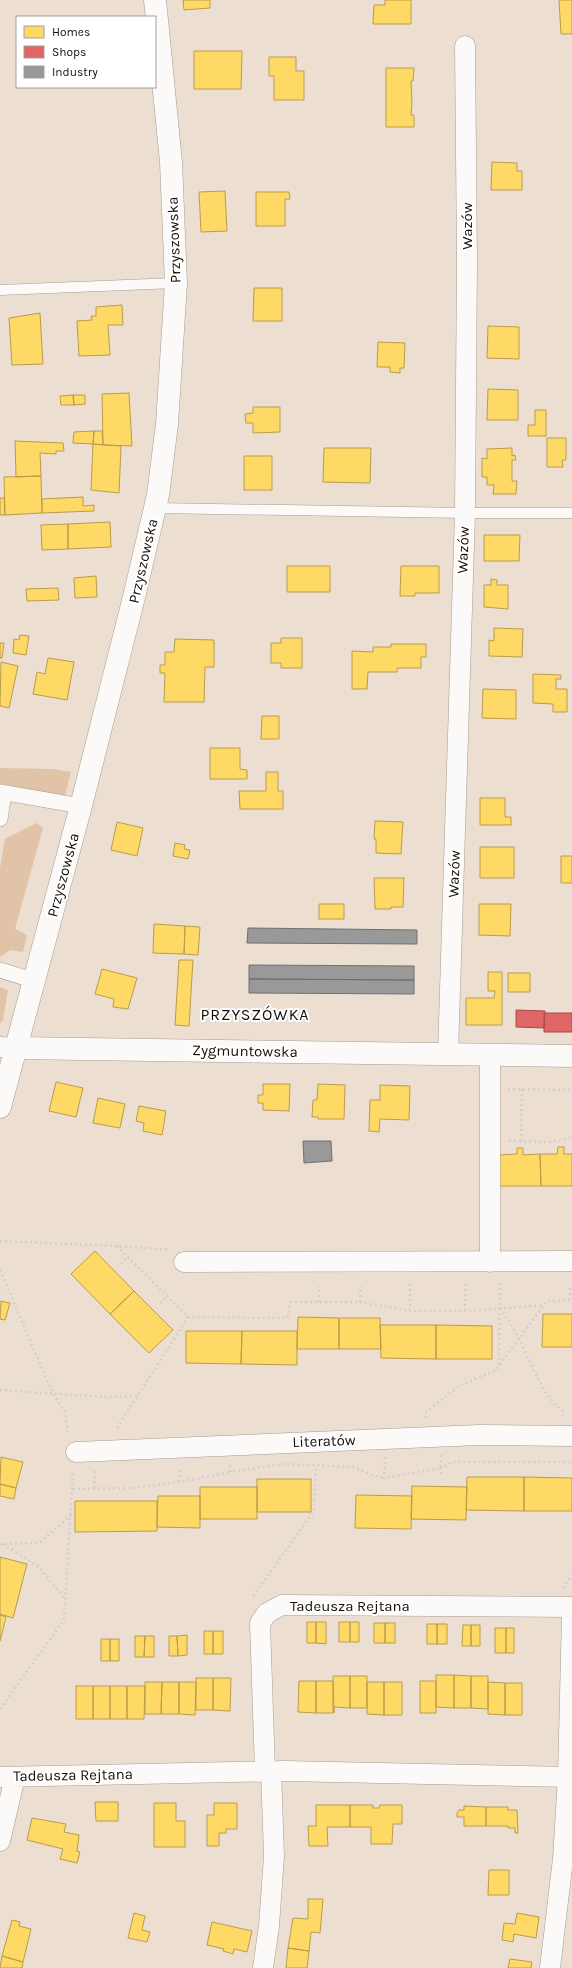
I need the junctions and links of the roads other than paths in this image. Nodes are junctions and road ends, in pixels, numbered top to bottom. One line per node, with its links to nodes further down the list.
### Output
1 (155, 0): 3 (street, Przyszowska)
2 (466, 46): 6 (street, Wazów)
3 (176, 283): 4 (lane); 5 (street, Przyszowska)
4 (0, 290)
5 (155, 508): 6 (lane); 9 (street, Przyszowska)
6 (465, 513): 7 (lane); 14 (street, Wazów)
7 (572, 513)
8 (2, 793): 9 (street); 10 (street)
9 (81, 806): 12 (street, Przyszowska)
10 (0, 819)
11 (0, 970): 12 (street)
12 (35, 980): 13 (street, Przyszowska)
13 (8, 1047): 14 (street, Zygmuntowska); 17 (street, Przyszowska)
14 (448, 1054): 15 (street, Zygmuntowska)
15 (490, 1055): 16 (street, Zygmuntowska); 20 (street)
16 (572, 1056)
17 (0, 1107)
18 (572, 1261): 20 (street)
19 (184, 1262): 20 (street)
20 (495, 1268)
21 (567, 1429): 22 (street, Literatów)
22 (74, 1460)
23 (572, 1607): 25 (street, Tadeusza Rejtana)
24 (572, 1614): 27 (street)
25 (268, 1771): 26 (street, Tadeusza Rejtana); 27 (street, Tadeusza Rejtana); 29 (street)
26 (7, 1777): 28 (street)
27 (570, 1777): 30 (street)
28 (0, 1841)
29 (263, 1968)
30 (550, 1968)

